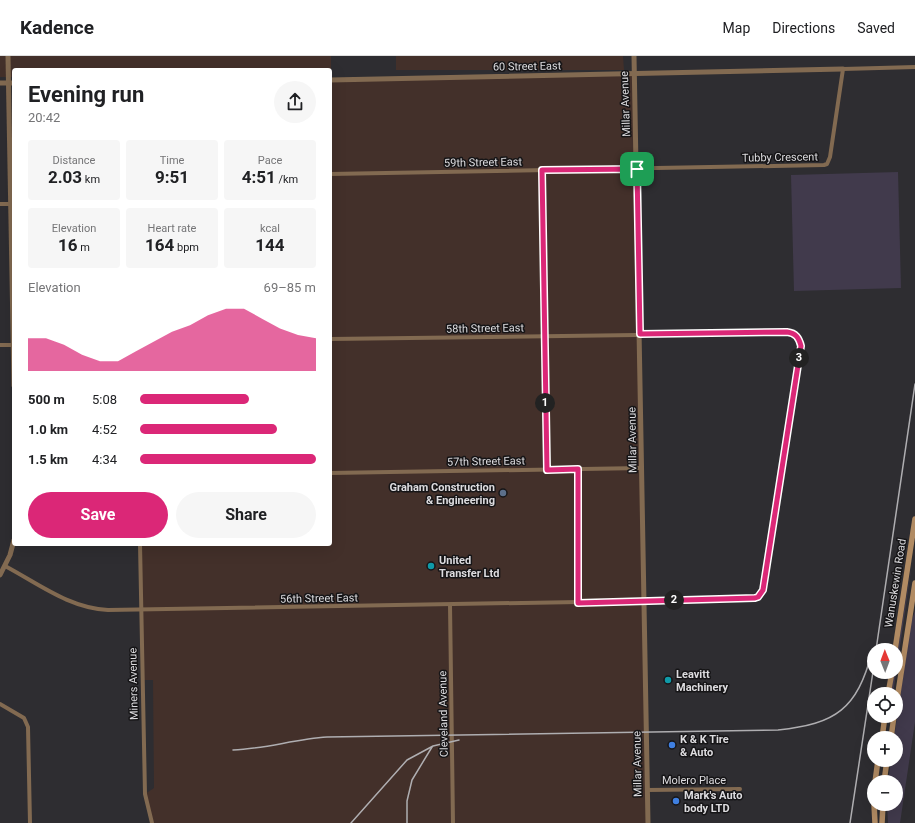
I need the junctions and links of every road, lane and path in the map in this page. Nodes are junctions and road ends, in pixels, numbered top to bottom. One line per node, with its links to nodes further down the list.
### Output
1 (8, 56): 8 (street)
2 (634, 56): 5 (street, Millar Avenue)
3 (915, 67): 4 (street)
4 (844, 69): 5 (street, 60 Street East); 9 (street, Tubby Crescent)
5 (634, 75): 6 (street, 60 Street East); 9 (street, Millar Avenue)
6 (332, 80)
7 (0, 83): 8 (street)
8 (11, 83): 13 (street)
9 (637, 169): 10 (street, 59th Street East); 15 (street, Millar Avenue)
10 (542, 170): 11 (street, 59th Street East); 16 (street)
11 (332, 174)
12 (0, 204): 13 (street)
13 (11, 204): 14 (street)
14 (12, 251)
15 (640, 334): 16 (street, 58th Street East); 20 (street, Millar Avenue); 31 (street, 58th Street East)
16 (544, 336): 17 (street, 58th Street East); 22 (street)
17 (332, 339)
18 (0, 345): 19 (street)
19 (12, 345)
20 (642, 468): 21 (street, 57th Street East); 31 (street, Millar Avenue)
21 (578, 469): 22 (street, 57th Street East); 32 (street)
22 (547, 470): 23 (street, 57th Street East)
23 (332, 472)
24 (915, 520): 27 (main road, Wanuskewin Road)
25 (12, 546): 28 (street)
26 (140, 546): 34 (street, Miners Avenue)
27 (912, 557): 35 (main road, Wanuskewin Road)
28 (5, 566): 29 (street); 34 (street, 56th Street East)
29 (0, 575)
30 (915, 583): 36 (main road, Wanuskewin Road)
31 (644, 601): 32 (street, 56th Street East); 39 (street, Millar Avenue)
32 (578, 603): 33 (street, 56th Street East)
33 (450, 605): 34 (street, 56th Street East); 44 (street, Cleveland Avenue)
34 (141, 609): 43 (street, Miners Avenue)
35 (896, 643)
36 (899, 687)
37 (0, 704): 42 (street)
38 (740, 789): 39 (street, Molero Place)
39 (648, 790): 45 (street, Millar Avenue)
40 (874, 811): 46 (main road)
41 (883, 811): 47 (main road)
42 (30, 823)
43 (152, 823)
44 (453, 823)
45 (648, 823)
46 (874, 823)
47 (882, 823)

